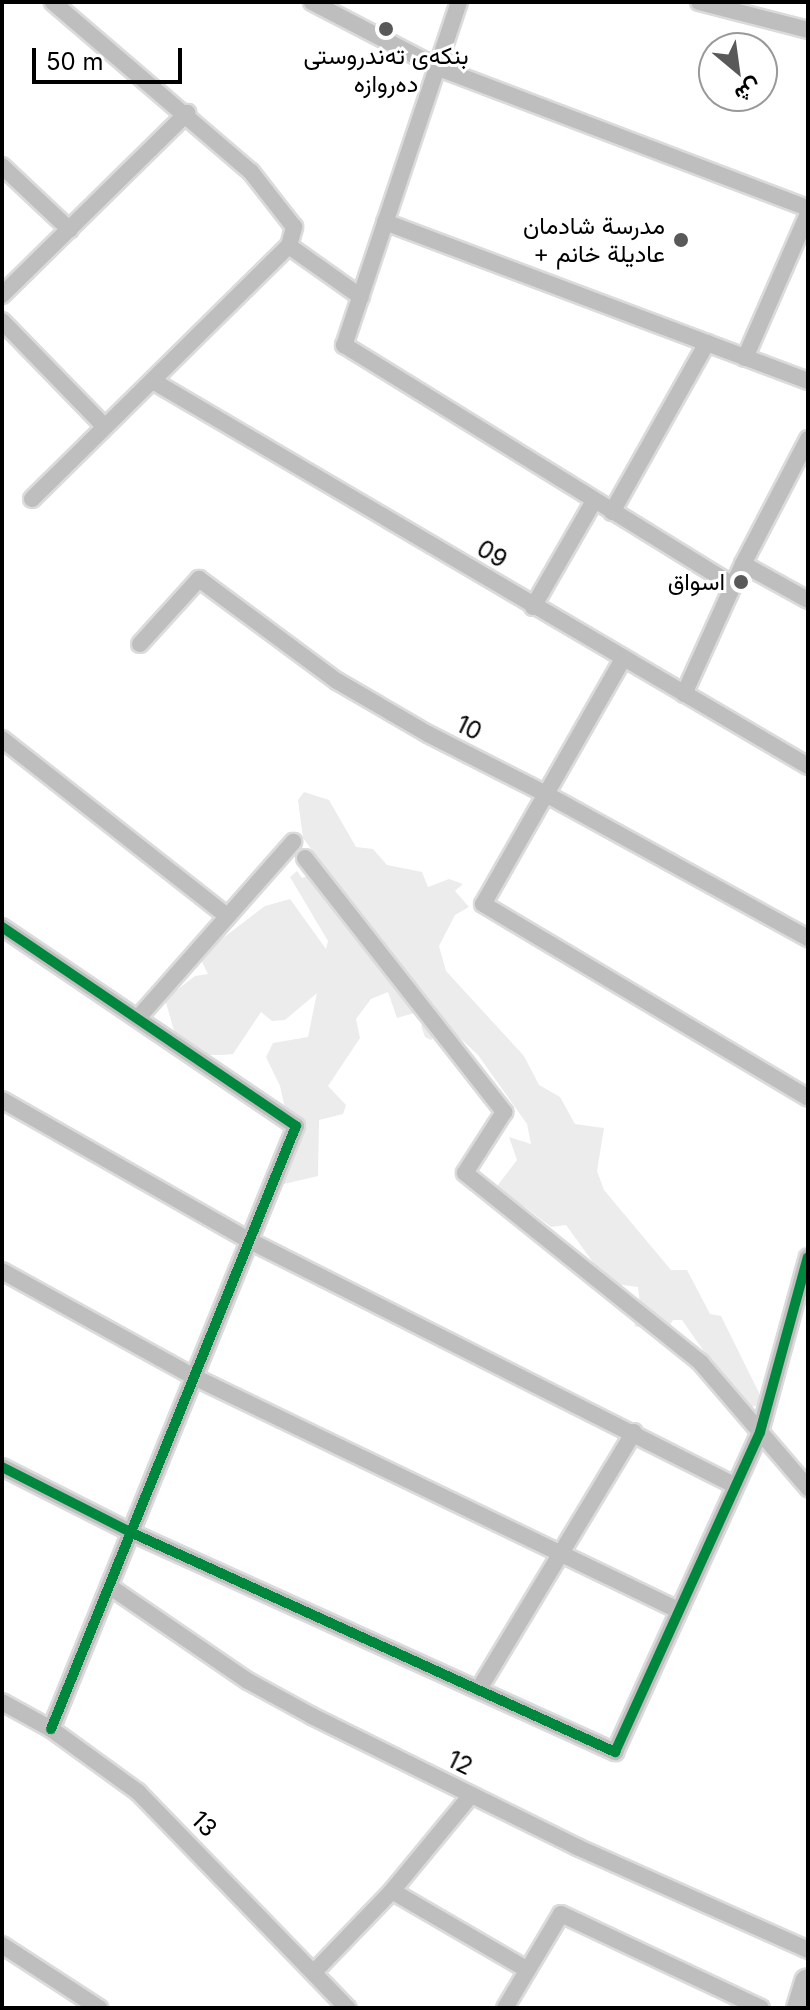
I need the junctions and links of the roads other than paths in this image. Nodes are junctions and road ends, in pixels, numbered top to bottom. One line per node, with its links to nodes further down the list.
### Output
1 (53, 2): 7 (street)
2 (312, 2): 6 (street)
3 (459, 2): 6 (street)
4 (699, 2): 5 (street)
5 (808, 30)
6 (439, 68): 9 (street); 10 (street)
7 (187, 113): 11 (street); 12 (street)
8 (2, 166): 11 (street)
9 (808, 211): 17 (street)
10 (385, 222): 14 (street); 16 (street)
11 (70, 230): 13 (street)
12 (289, 246): 14 (street); 18 (street)
13 (2, 295)
14 (361, 297): 23 (street)
15 (2, 321): 20 (street)
16 (707, 343): 17 (street); 24 (street)
17 (745, 358): 19 (street)
18 (153, 381): 20 (street); 28 (street, 09)
19 (808, 381)
20 (104, 426): 22 (street)
21 (808, 439): 25 (street)
22 (32, 499)
23 (594, 501): 24 (street); 28 (street)
24 (612, 512): 26 (street)
25 (743, 564): 26 (street); 27 (street)
26 (731, 584): 31 (street)
27 (808, 600)
28 (533, 607): 30 (street, 09)
29 (140, 644): 34 (street, 10)
30 (623, 659): 31 (street, 09); 34 (street)
31 (684, 694): 33 (street, 09)
32 (2, 739): 37 (street)
33 (808, 766)
34 (546, 794): 39 (street, 10); 41 (street)
35 (293, 842): 37 (street)
36 (305, 858): 48 (street)
37 (227, 916): 40 (street)
38 (2, 927): 40 (street)
39 (808, 938)
40 (138, 1018): 43 (street)
41 (808, 1098)
42 (2, 1100): 43 (street)
43 (252, 1242): 46 (street); 47 (street)
44 (808, 1257): 48 (street)
45 (2, 1271): 46 (street)
46 (194, 1377): 52 (street); 53 (street)
47 (634, 1432): 50 (street); 53 (street)
48 (760, 1432): 50 (street); 51 (street)
49 (2, 1467): 52 (street)
50 (734, 1485): 55 (street)
51 (808, 1488)
52 (130, 1532): 54 (street); 56 (street)
53 (557, 1554): 55 (street); 56 (street)
54 (109, 1586): 58 (street); 59 (street, 12)
55 (678, 1610): 56 (street)
56 (479, 1689)
57 (2, 1702): 58 (street, 13)
58 (51, 1729): 63 (street, 13)
59 (471, 1795): 60 (street); 62 (street, 12)
60 (392, 1891): 63 (street); 64 (street)
61 (2, 1945): 66 (street)
62 (808, 1950)
63 (316, 1970): 67 (street, 13)
64 (528, 1970): 68 (street); 69 (street)
65 (808, 1982): 70 (main road)
66 (99, 2008)
67 (347, 2008)
68 (505, 2008)
69 (761, 2008)
70 (800, 2008)

